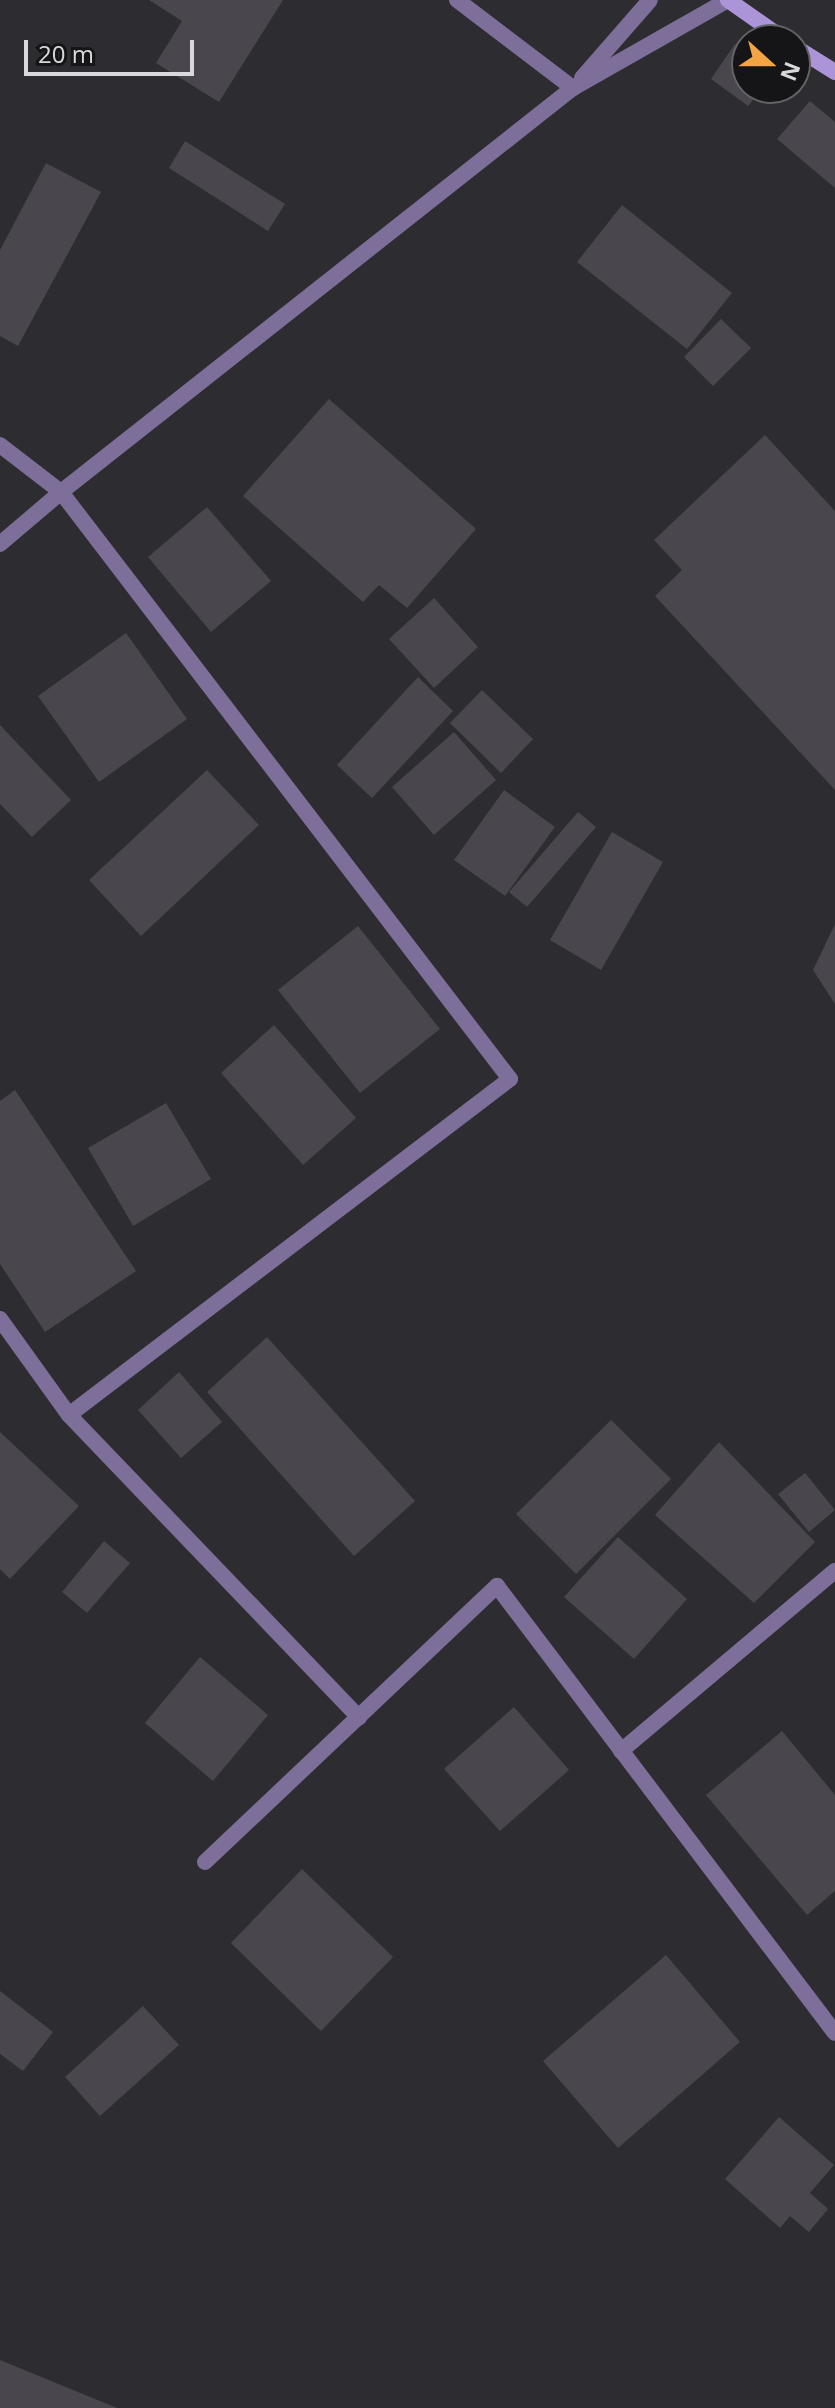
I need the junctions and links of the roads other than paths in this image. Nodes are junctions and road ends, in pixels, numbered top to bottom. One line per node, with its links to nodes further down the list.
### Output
1 (457, 0): 7 (street)
2 (650, 0): 7 (street)
3 (728, 0): 4 (street); 7 (street)
4 (762, 24)
5 (811, 57): 6 (street)
6 (835, 72)
7 (573, 88): 9 (street)
8 (0, 445): 9 (street)
9 (61, 492): 10 (street); 12 (street)
10 (0, 544)
11 (0, 1319): 12 (street)
12 (69, 1415): 14 (street)
13 (835, 1571): 15 (street)
14 (359, 1717): 15 (street); 16 (street)
15 (621, 1751): 17 (street)
16 (205, 1862)
17 (835, 2033)

